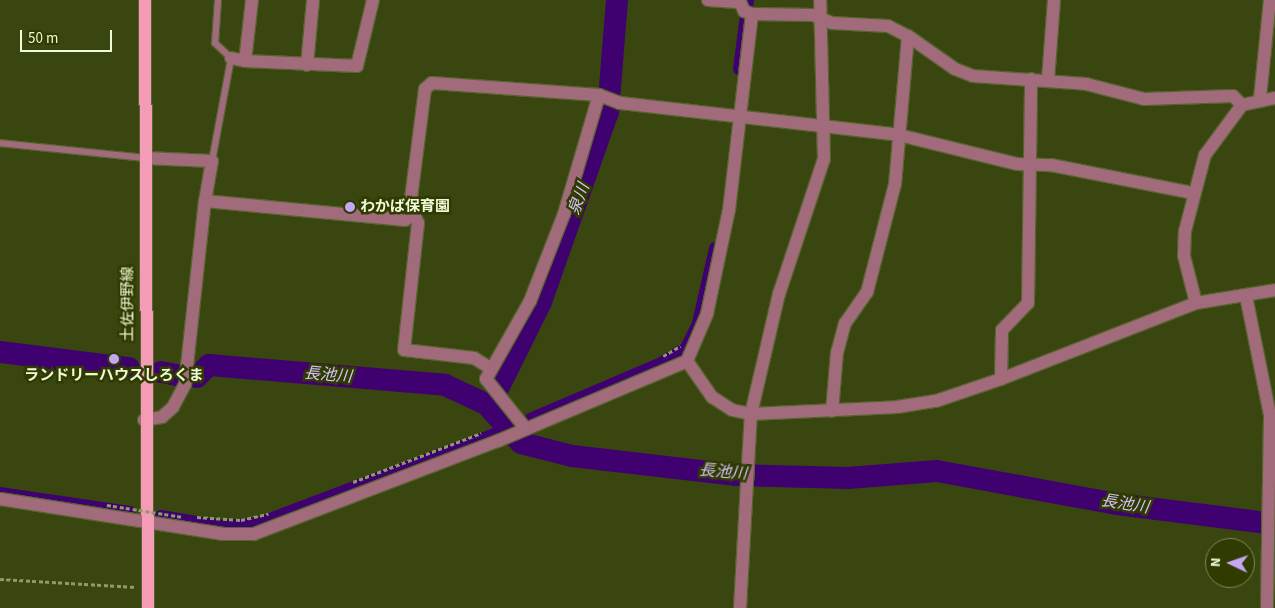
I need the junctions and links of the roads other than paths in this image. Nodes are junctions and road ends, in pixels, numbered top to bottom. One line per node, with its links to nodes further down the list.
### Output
1 (145, 0): 26 (main road, 土佐伊野線)
2 (218, 0): 13 (lane)
3 (252, 0): 14 (street)
4 (313, 0): 15 (street)
5 (373, 0): 15 (street)
6 (708, 0): 10 (street)
7 (820, 0): 11 (street)
8 (1054, 0): 17 (street)
9 (1270, 0): 19 (street)
10 (745, 8): 11 (street); 22 (street)
11 (820, 18): 12 (street); 23 (street)
12 (908, 36): 16 (street); 24 (street)
13 (231, 58): 14 (street); 27 (lane)
14 (246, 61): 15 (street)
15 (307, 65)
16 (1031, 79): 17 (street); 28 (street)
17 (1048, 80): 21 (street)
18 (607, 97): 22 (street); 31 (street); 36 (street)
19 (1260, 98): 20 (street); 21 (street)
20 (1275, 98)
21 (1242, 105): 29 (street)
22 (736, 116): 23 (street); 35 (street)
23 (826, 129): 24 (street); 39 (street)
24 (899, 135): 28 (street); 38 (street)
25 (0, 143): 26 (lane)
26 (146, 158): 27 (street); 40 (main road, 土佐伊野線)
27 (212, 161): 30 (street)
28 (1027, 164): 29 (street); 37 (street)
29 (1192, 193): 34 (street)
30 (205, 201): 31 (street); 40 (street)
31 (414, 214): 36 (street)
32 (1275, 290): 33 (street)
33 (1246, 296): 34 (street); 46 (street)
34 (1196, 304): 37 (street)
35 (687, 361): 39 (street); 41 (street)
36 (490, 368): 41 (street)
37 (1001, 379): 38 (street)
38 (832, 411): 39 (street)
39 (752, 414): 45 (street)
40 (144, 420): 43 (main road, 土佐伊野線)
41 (523, 431): 43 (street)
42 (0, 499): 43 (street)
43 (146, 523): 44 (main road, 土佐伊野線)
44 (148, 608)
45 (740, 608)
46 (1267, 608)

